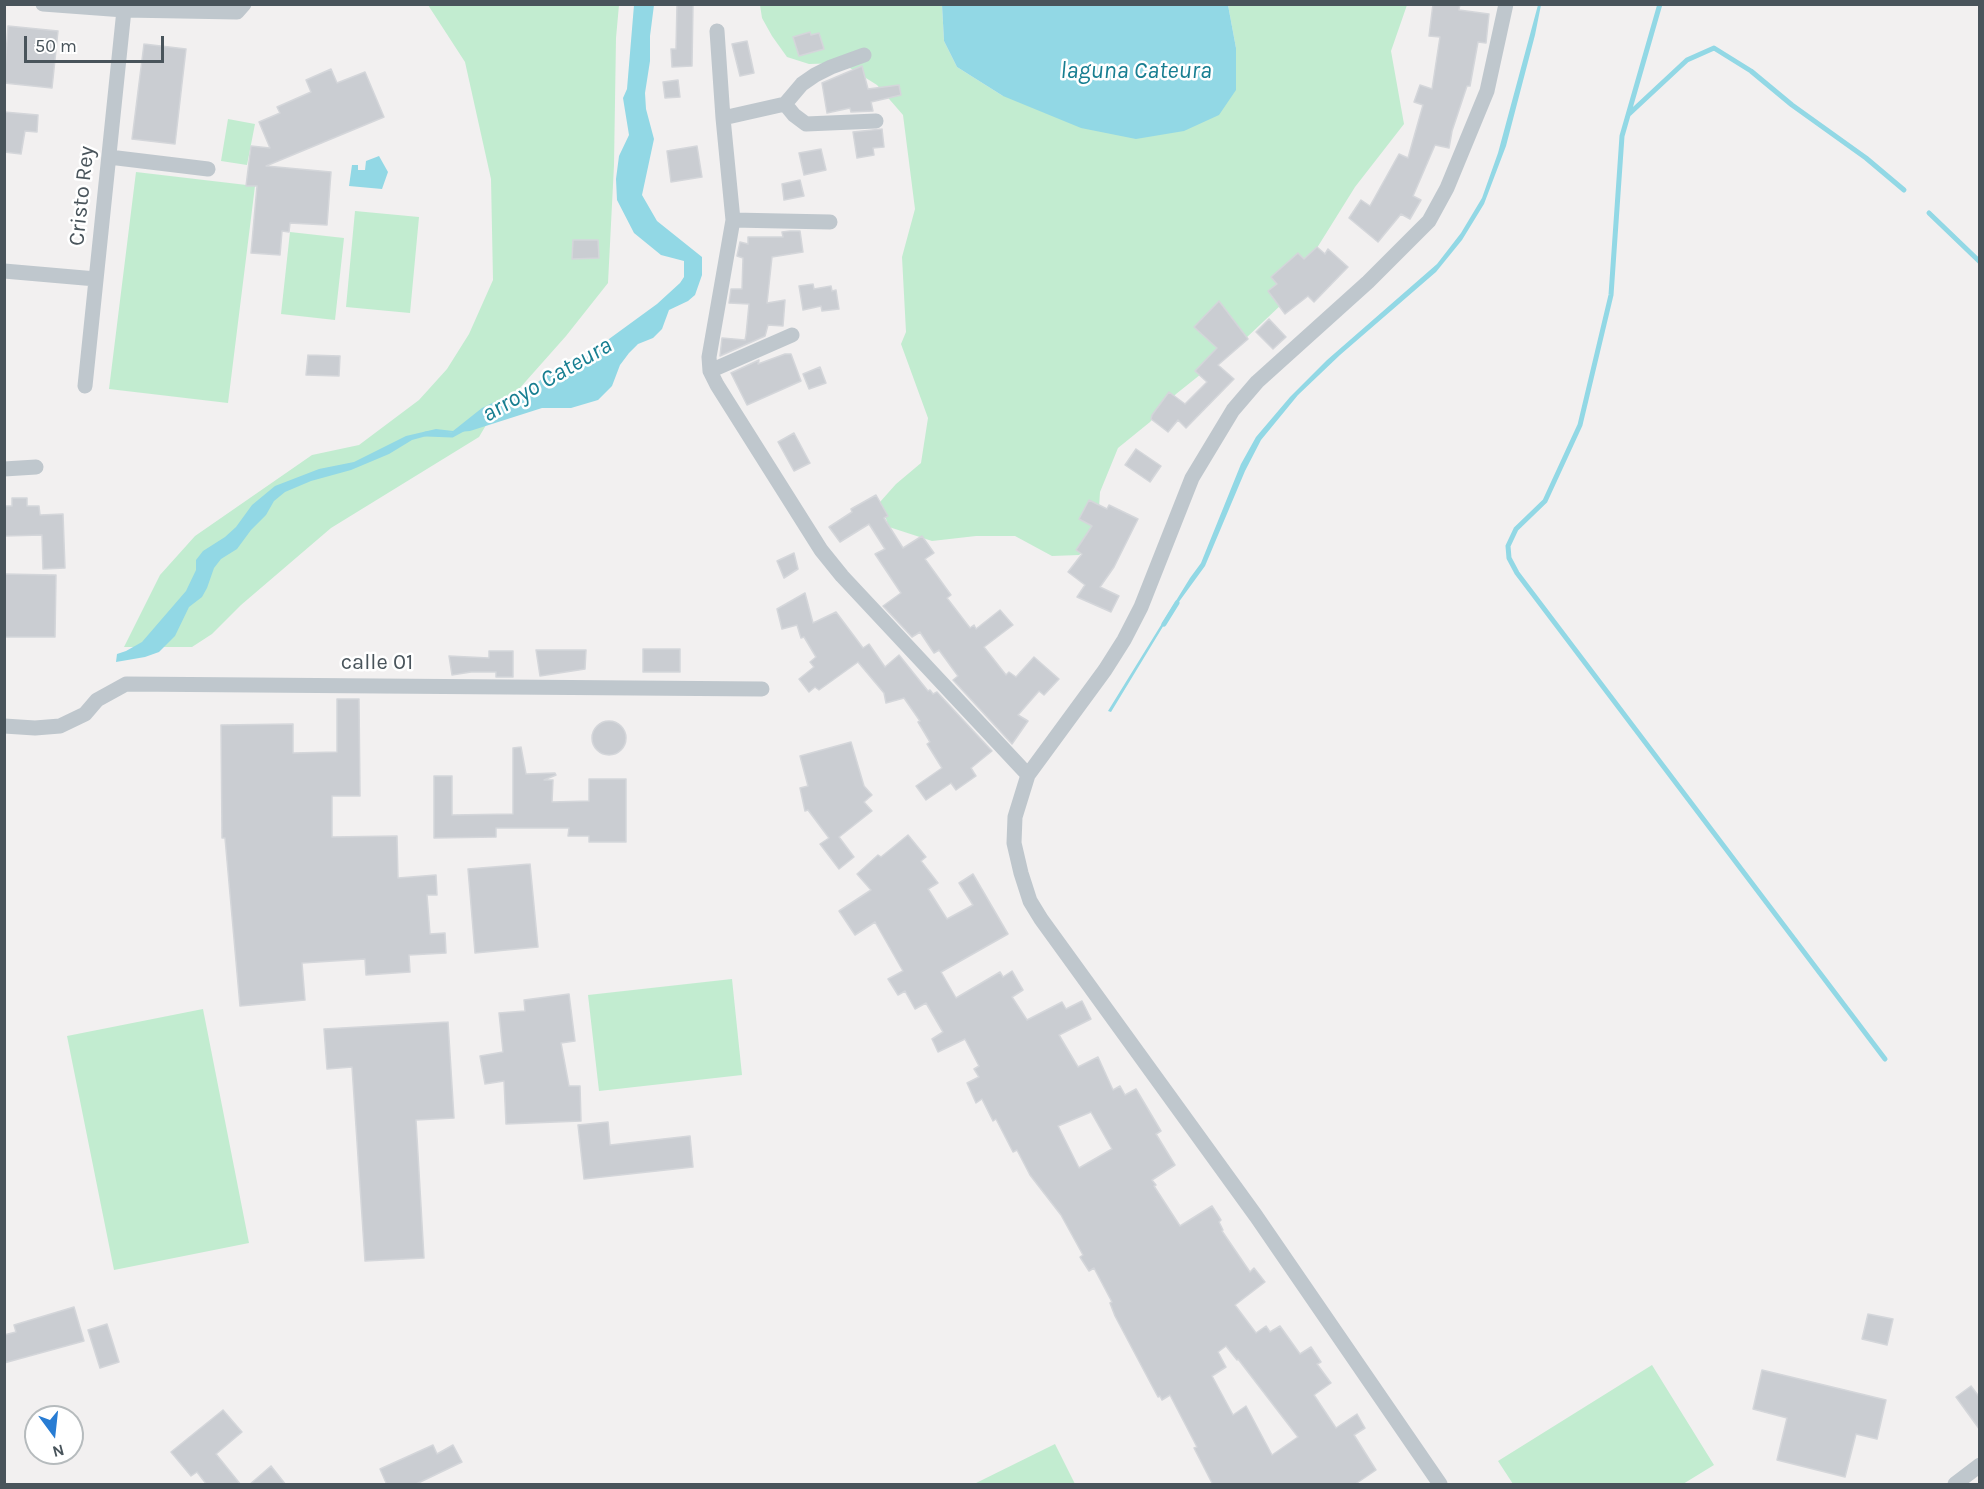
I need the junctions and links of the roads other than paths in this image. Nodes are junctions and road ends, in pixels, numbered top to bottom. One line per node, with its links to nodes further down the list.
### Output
1 (43, 4): 4 (street)
2 (1506, 4): 23 (street)
3 (240, 8): 4 (street)
4 (124, 10): 10 (street, Cristo Rey)
5 (717, 31): 8 (street)
6 (864, 55): 7 (street)
7 (785, 104): 8 (street); 9 (street)
8 (723, 118): 12 (street)
9 (876, 121)
10 (109, 157): 11 (street); 15 (street, Cristo Rey)
11 (208, 169)
12 (733, 220): 13 (street); 17 (street)
13 (830, 222)
14 (4, 271): 15 (street)
15 (96, 279): 18 (street, Cristo Rey)
16 (792, 336): 17 (street)
17 (710, 371): 23 (street)
18 (85, 386)
19 (36, 467): 20 (street)
20 (4, 469)
21 (762, 689): 22 (street, calle 01)
22 (4, 726)
23 (1028, 775): 25 (street)
24 (1980, 1465): 26 (street)
25 (1440, 1485)
26 (1954, 1485)

